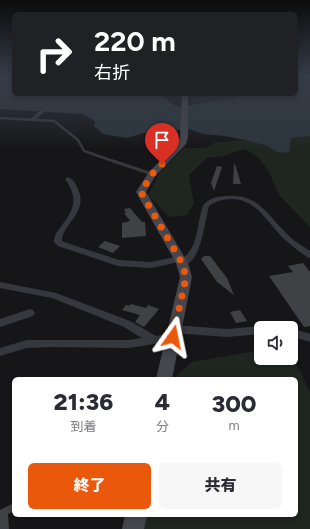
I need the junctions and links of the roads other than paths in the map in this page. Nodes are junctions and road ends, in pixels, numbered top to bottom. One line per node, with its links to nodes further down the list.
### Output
1 (55, 101): 4 (street)
2 (186, 101): 5 (street)
3 (0, 118): 4 (lane)
4 (33, 119): 5 (lane)
5 (152, 174): 8 (street)
6 (68, 179): 8 (street)
7 (309, 254): 8 (street)
8 (181, 261): 13 (street)
9 (0, 285): 16 (street)
10 (30, 313): 11 (street)
11 (0, 323)
12 (254, 331): 13 (street)
13 (173, 333): 16 (street); 18 (street)
14 (298, 334): 15 (street)
15 (310, 338)
16 (153, 339): 17 (street)
17 (0, 352)
18 (164, 377)
19 (136, 517): 20 (street)
20 (133, 529)

